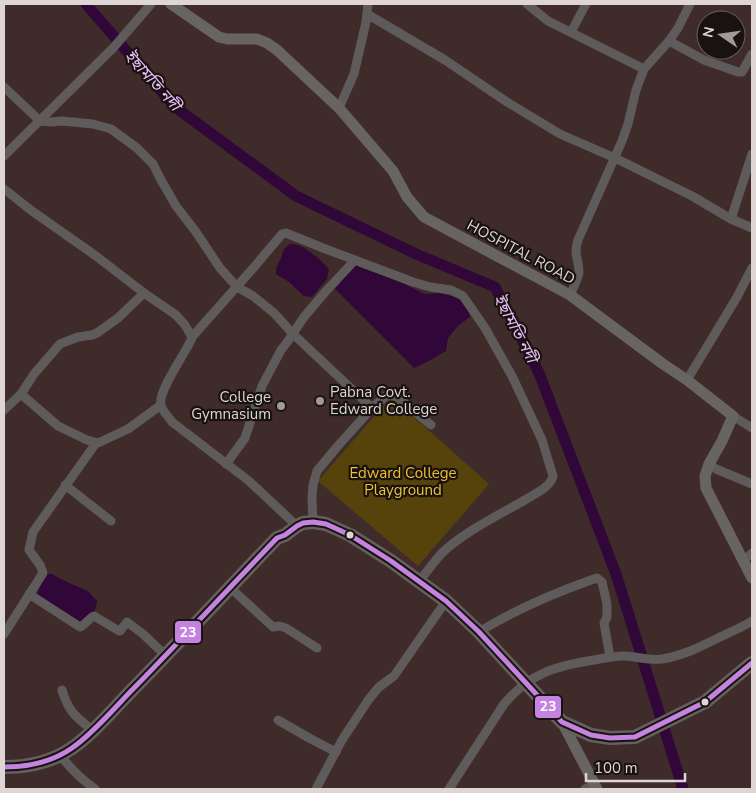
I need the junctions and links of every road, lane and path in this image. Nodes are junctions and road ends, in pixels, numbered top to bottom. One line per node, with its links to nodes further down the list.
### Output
1 (151, 4): 14 (street)
2 (171, 4): 13 (main road, HOSPITAL ROAD)
3 (368, 4): 7 (street)
4 (527, 4): 8 (street)
5 (586, 4): 8 (street)
6 (690, 4): 9 (street)
7 (367, 14): 13 (street); 17 (street)
8 (571, 32): 11 (street)
9 (670, 42): 10 (street); 11 (street)
10 (752, 54)
11 (644, 69): 17 (street)
12 (4, 87): 14 (street)
13 (340, 108): 25 (main road, HOSPITAL ROAD)
14 (40, 121): 16 (street); 23 (street)
15 (752, 154): 19 (street)
16 (4, 156)
17 (615, 158): 19 (street); 25 (street)
18 (4, 188): 24 (street)
19 (731, 219): 20 (street)
20 (752, 228)
21 (355, 260): 23 (street); 26 (street); 47 (street)
22 (752, 268): 28 (street)
23 (236, 287): 26 (street); 27 (street)
24 (144, 293): 27 (street); 29 (street)
25 (570, 295): 28 (main road, HOSPITAL ROAD)
26 (293, 334): 31 (street); 37 (street)
27 (192, 337): 30 (street)
28 (687, 380): 33 (main road, HOSPITAL ROAD)
29 (21, 394): 32 (street); 36 (street)
30 (160, 405): 36 (street); 37 (street)
31 (372, 408): 34 (street); 42 (street)
32 (4, 410)
33 (732, 416): 35 (street); 38 (main road)
34 (431, 425)
35 (752, 428)
36 (96, 443): 40 (street)
37 (226, 464): 43 (street)
38 (709, 464): 39 (street); 45 (main road)
39 (752, 484)
40 (65, 485): 41 (street); 49 (street)
41 (112, 521)
42 (313, 522): 43 (highway); 47 (highway)
43 (297, 526): 44 (highway)
44 (285, 535): 48 (highway); 55 (highway)
45 (748, 557): 46 (main road)
46 (752, 578)
47 (420, 581): 50 (highway)
48 (235, 592): 54 (street); 64 (highway)
49 (29, 594): 53 (street); 55 (street)
50 (446, 601): 52 (highway); 63 (street)
51 (752, 621): 56 (street)
52 (479, 632): 56 (street); 58 (highway)
53 (4, 634)
54 (317, 648)
55 (165, 655): 62 (highway)
56 (610, 657): 58 (street)
57 (752, 663): 61 (highway)
58 (526, 683): 61 (highway); 70 (street)
59 (62, 690): 62 (street)
60 (278, 720): 63 (street)
61 (562, 722): 67 (main road)
62 (92, 730): 64 (highway)
63 (336, 752): 69 (street)
64 (63, 757): 65 (highway); 66 (highway); 68 (street)
65 (4, 767)
66 (4, 774)
67 (592, 788)
68 (95, 789)
69 (316, 789)
70 (449, 789)

